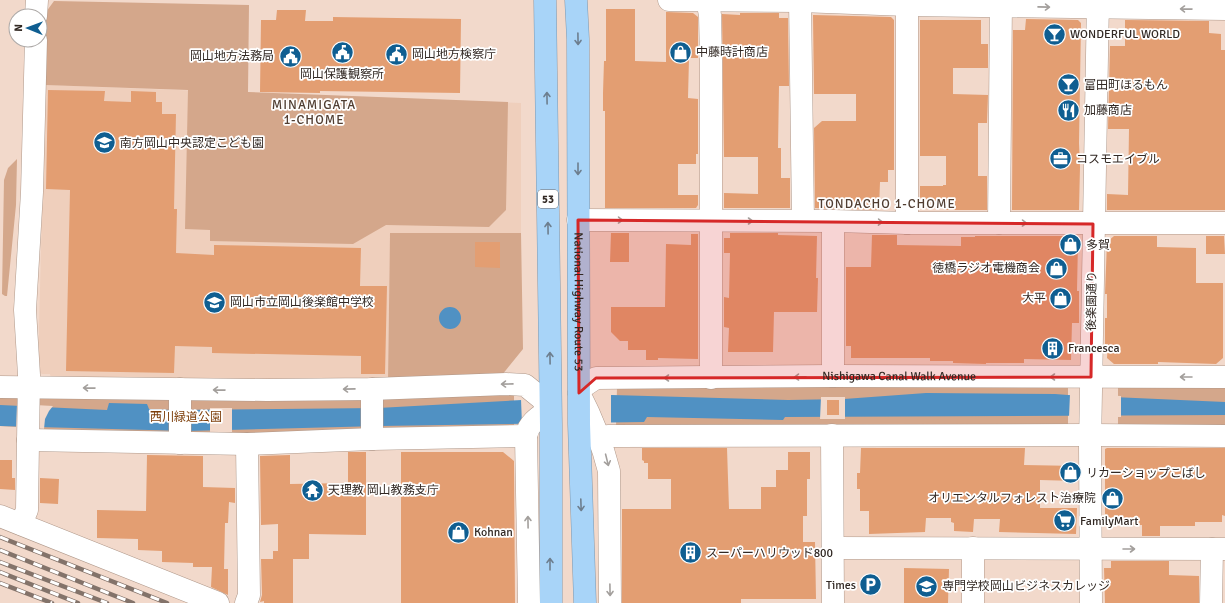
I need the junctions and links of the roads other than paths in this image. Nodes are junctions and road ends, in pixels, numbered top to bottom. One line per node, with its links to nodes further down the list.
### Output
1 (545, 0): 28 (highway, 53, one-way to 1)
2 (576, 0): 11 (highway, National Highway Route 53, one-way to 11)
3 (669, 0): 4 (street)
4 (707, 0): 5 (street); 13 (street)
5 (800, 1): 6 (street); 12 (street)
6 (907, 3): 7 (street); 15 (street)
7 (1001, 3): 8 (street, one-way to 8); 16 (street)
8 (1098, 3): 9 (street, one-way to 8); 18 (street, 後楽園通り)
9 (1225, 10)
10 (36, 48): 25 (street)
11 (578, 220): 13 (street, one-way to 13); 24 (highway, National Highway Route 53)
12 (803, 220): 13 (street, one-way to 12); 14 (street)
13 (711, 221): 21 (street)
14 (833, 221): 15 (street, one-way to 15); 19 (street)
15 (907, 223): 16 (street)
16 (999, 223): 18 (street, one-way to 18)
17 (1225, 223): 18 (street)
18 (1093, 224): 22 (street, 後楽園通り)
19 (833, 376): 21 (street, Nishigawa Canal Walk Avenue, one-way to 21); 22 (street, Nishigawa Canal Walk Avenue, one-way to 19)
20 (1225, 377): 22 (street, Nishigawa Canal Walk Avenue, one-way to 22)
21 (711, 378): 24 (street, Nishigawa Canal Walk Avenue, one-way to 24)
22 (1091, 386): 30 (street, 後楽園通り)
23 (0, 387): 25 (street)
24 (580, 395): 29 (highway, National Highway Route 53)
25 (29, 396): 27 (street, one-way to 25); 31 (street)
26 (372, 398): 27 (street, one-way to 27); 28 (street, one-way to 26); 32 (street)
27 (180, 399): 35 (street)
28 (541, 415): 32 (street); 45 (street, one-way to 28); 46 (highway, 53, one-way to 28)
29 (594, 428): 33 (street); 47 (highway, National Highway Route 53, one-way to 47); 48 (street, one-way to 48)
30 (1091, 428): 33 (street); 34 (street); 41 (street, 後楽園通り)
31 (28, 433): 35 (street); 38 (street)
32 (372, 434): 36 (street)
33 (832, 435): 39 (street)
34 (1225, 436)
35 (180, 438): 36 (street)
36 (247, 444): 44 (street)
37 (0, 516): 38 (street)
38 (21, 524): 43 (street)
39 (833, 548): 40 (street); 49 (street)
40 (973, 548): 41 (street); 50 (street)
41 (1090, 548): 42 (street, one-way to 42); 51 (street, 後楽園通り)
42 (1219, 549): 52 (street)
43 (218, 603)
44 (246, 603)
45 (529, 603)
46 (551, 603)
47 (584, 603)
48 (610, 603)
49 (833, 603)
50 (973, 603)
51 (1091, 603)
52 (1212, 603)

